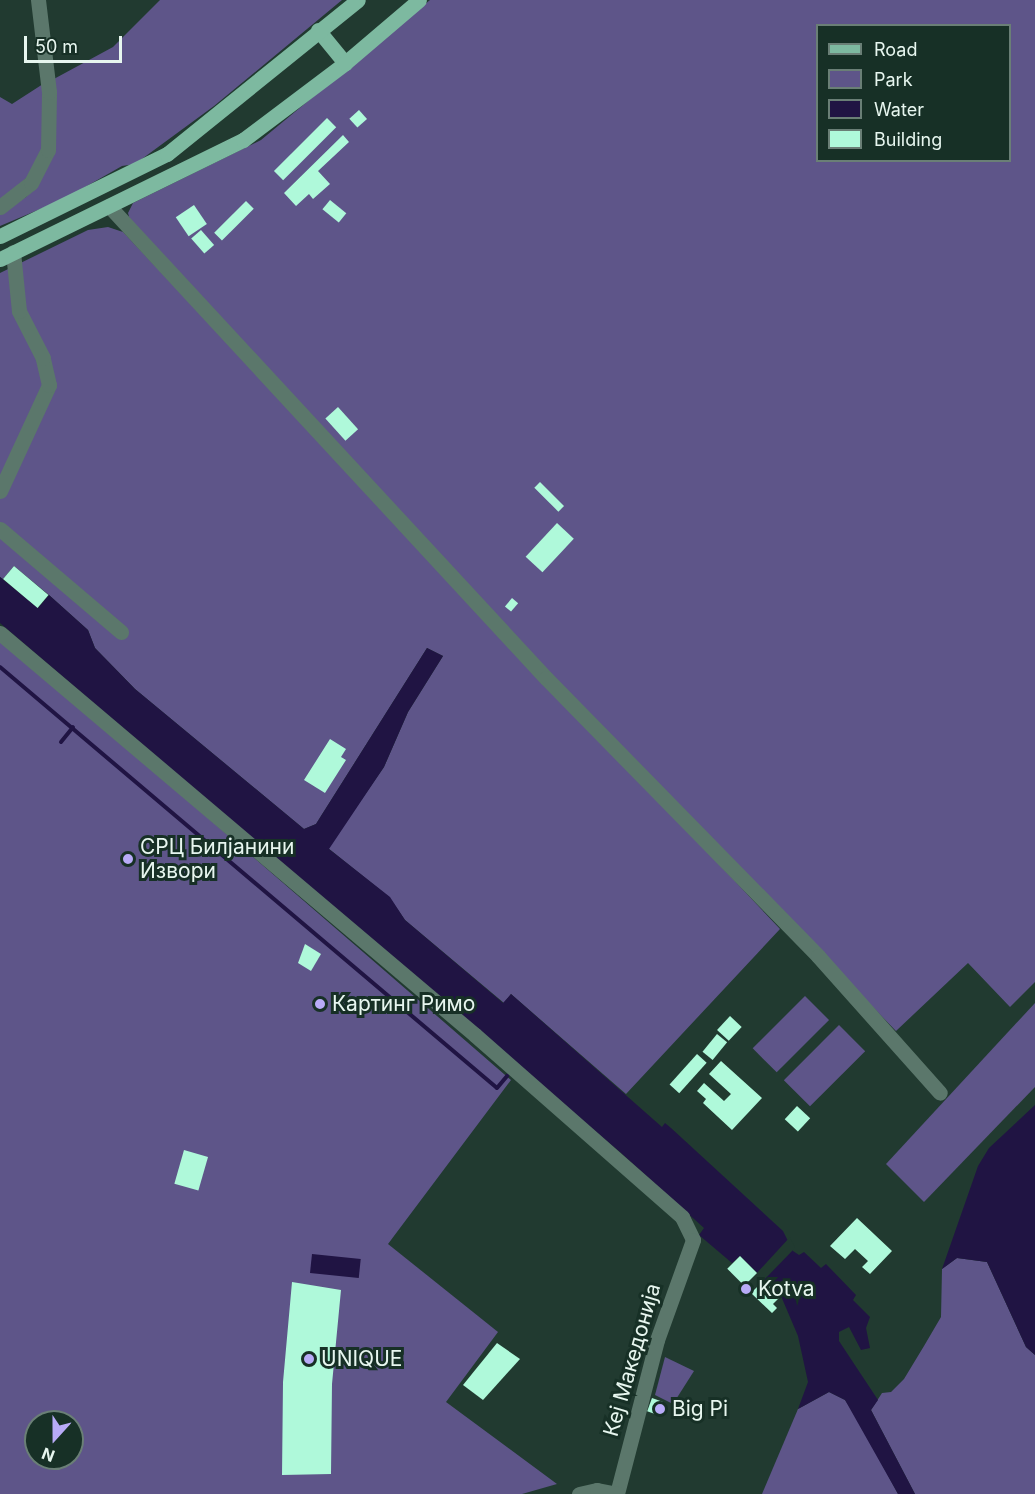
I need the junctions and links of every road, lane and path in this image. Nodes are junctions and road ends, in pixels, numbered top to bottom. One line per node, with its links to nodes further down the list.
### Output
1 (38, 0): 7 (street)
2 (358, 0): 4 (main road)
3 (419, 0): 5 (main road)
4 (318, 30): 5 (main road); 8 (main road)
5 (345, 63): 6 (main road)
6 (109, 206): 9 (main road); 14 (street)
7 (0, 207)
8 (0, 236)
9 (7, 256): 10 (street)
10 (0, 491)
11 (0, 529): 12 (street)
12 (121, 632)
13 (0, 633): 16 (street, Кеј Македонија)
14 (940, 1093)
15 (579, 1494): 16 (street)
16 (617, 1494)

